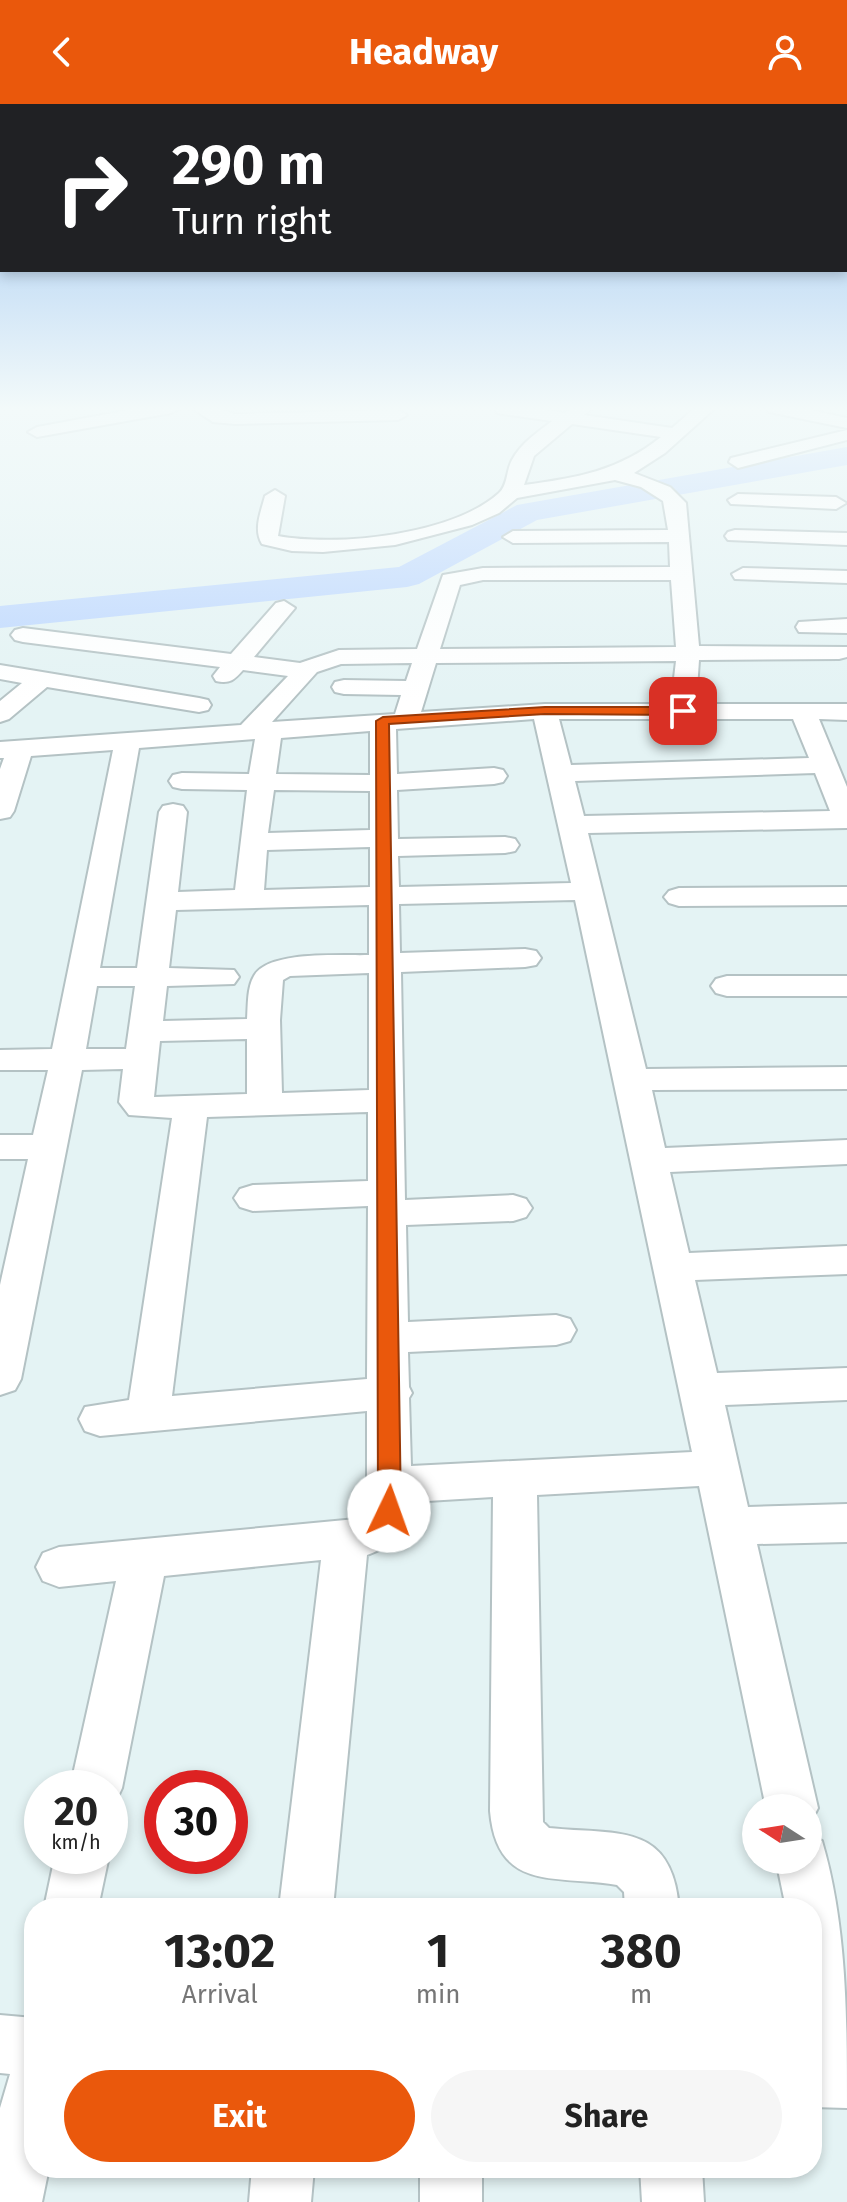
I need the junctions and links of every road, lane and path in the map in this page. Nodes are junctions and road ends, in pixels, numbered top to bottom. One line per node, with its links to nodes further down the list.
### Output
1 (273, 506): 2 (street)
2 (492, 506)
3 (676, 506): 6 (street)
4 (837, 506): 5 (street)
5 (847, 533)
6 (678, 536): 8 (street); 10 (street)
7 (735, 536): 9 (street)
8 (513, 537)
9 (847, 539)
10 (681, 573): 18 (street); 19 (street)
11 (743, 574): 12 (street)
12 (847, 577)
13 (284, 608): 20 (street)
14 (847, 626): 15 (street)
15 (807, 627)
16 (23, 635): 20 (street)
17 (839, 652): 18 (street)
18 (688, 654): 19 (street); 28 (street)
19 (427, 655): 21 (street); 25 (street)
20 (236, 663): 21 (street); 26 (street)
21 (306, 671): 33 (street)
22 (0, 672): 23 (street)
23 (42, 679): 26 (street); 31 (street)
24 (344, 687): 25 (street)
25 (416, 688): 32 (street)
26 (199, 705): 34 (street)
27 (545, 711): 28 (street); 32 (street); 38 (street)
28 (683, 711): 29 (street)
29 (803, 712): 30 (street); 37 (street)
30 (847, 712)
31 (0, 714)
32 (394, 720): 33 (street); 40 (street)
33 (260, 730): 34 (street); 41 (street)
34 (171, 737): 35 (street)
35 (128, 740): 36 (street); 56 (street)
36 (10, 749): 42 (street)
37 (825, 765): 38 (street); 43 (street)
38 (560, 773): 44 (street)
39 (494, 776): 40 (street)
40 (384, 783): 41 (street); 46 (street)
41 (262, 784): 45 (street); 53 (street)
42 (1, 802)
43 (847, 820): 44 (street)
44 (572, 825): 48 (street)
45 (253, 842): 46 (street); 52 (street)
46 (384, 843): 47 (street); 49 (street)
47 (505, 845)
48 (587, 891): 49 (street); 66 (street)
49 (385, 894): 52 (street); 55 (street)
50 (847, 896): 51 (street)
51 (679, 897)
52 (249, 899): 53 (street)
53 (160, 901): 57 (street)
54 (525, 958): 55 (street)
55 (386, 962): 61 (street); 67 (street)
56 (83, 977): 57 (street); 64 (street)
57 (150, 977): 58 (street); 62 (street)
58 (223, 977)
59 (727, 986): 60 (street)
60 (847, 986)
61 (264, 1029): 62 (street); 68 (street)
62 (141, 1045): 64 (street); 69 (street)
63 (0, 1060): 64 (street)
64 (67, 1060): 71 (street)
65 (847, 1078): 66 (street)
66 (632, 1080): 73 (street)
67 (387, 1100): 68 (street); 75 (street)
68 (265, 1104): 69 (street)
69 (191, 1107): 85 (street)
70 (0, 1147): 71 (street)
71 (49, 1147): 81 (street)
72 (847, 1152): 73 (street)
73 (650, 1161): 78 (street)
74 (253, 1198): 75 (street)
75 (388, 1203): 76 (street); 80 (street)
76 (513, 1208)
77 (847, 1260): 78 (street)
78 (673, 1267): 83 (street)
79 (556, 1330): 80 (street)
80 (390, 1338): 84 (street)
81 (0, 1379)
82 (847, 1384): 83 (street)
83 (700, 1390): 87 (street)
84 (391, 1393): 85 (street); 89 (street)
85 (148, 1415): 86 (street)
86 (100, 1419)
87 (717, 1468): 88 (street); 91 (street)
88 (515, 1479): 89 (street); 101 (street)
89 (391, 1485): 92 (street)
90 (847, 1523): 91 (street)
91 (729, 1526): 96 (street)
92 (346, 1538): 93 (street); 100 (street)
93 (144, 1558): 94 (street); 95 (street)
94 (59, 1567)
95 (100, 1770)
96 (789, 1794)
97 (78, 1874): 99 (street)
98 (806, 1874): 102 (street)
99 (73, 1898)
100 (307, 1898)
101 (651, 1898)
102 (811, 1898)
103 (822, 1946): 106 (street)
104 (0, 2044): 105 (street)
105 (24, 2046)
106 (847, 2059)
107 (822, 2077): 108 (street)
108 (847, 2078)
109 (24, 2138): 113 (street)
110 (282, 2178): 114 (street)
111 (451, 2178): 115 (street)
112 (672, 2178): 116 (street)
113 (11, 2202)
114 (280, 2202)
115 (451, 2202)
116 (673, 2202)

